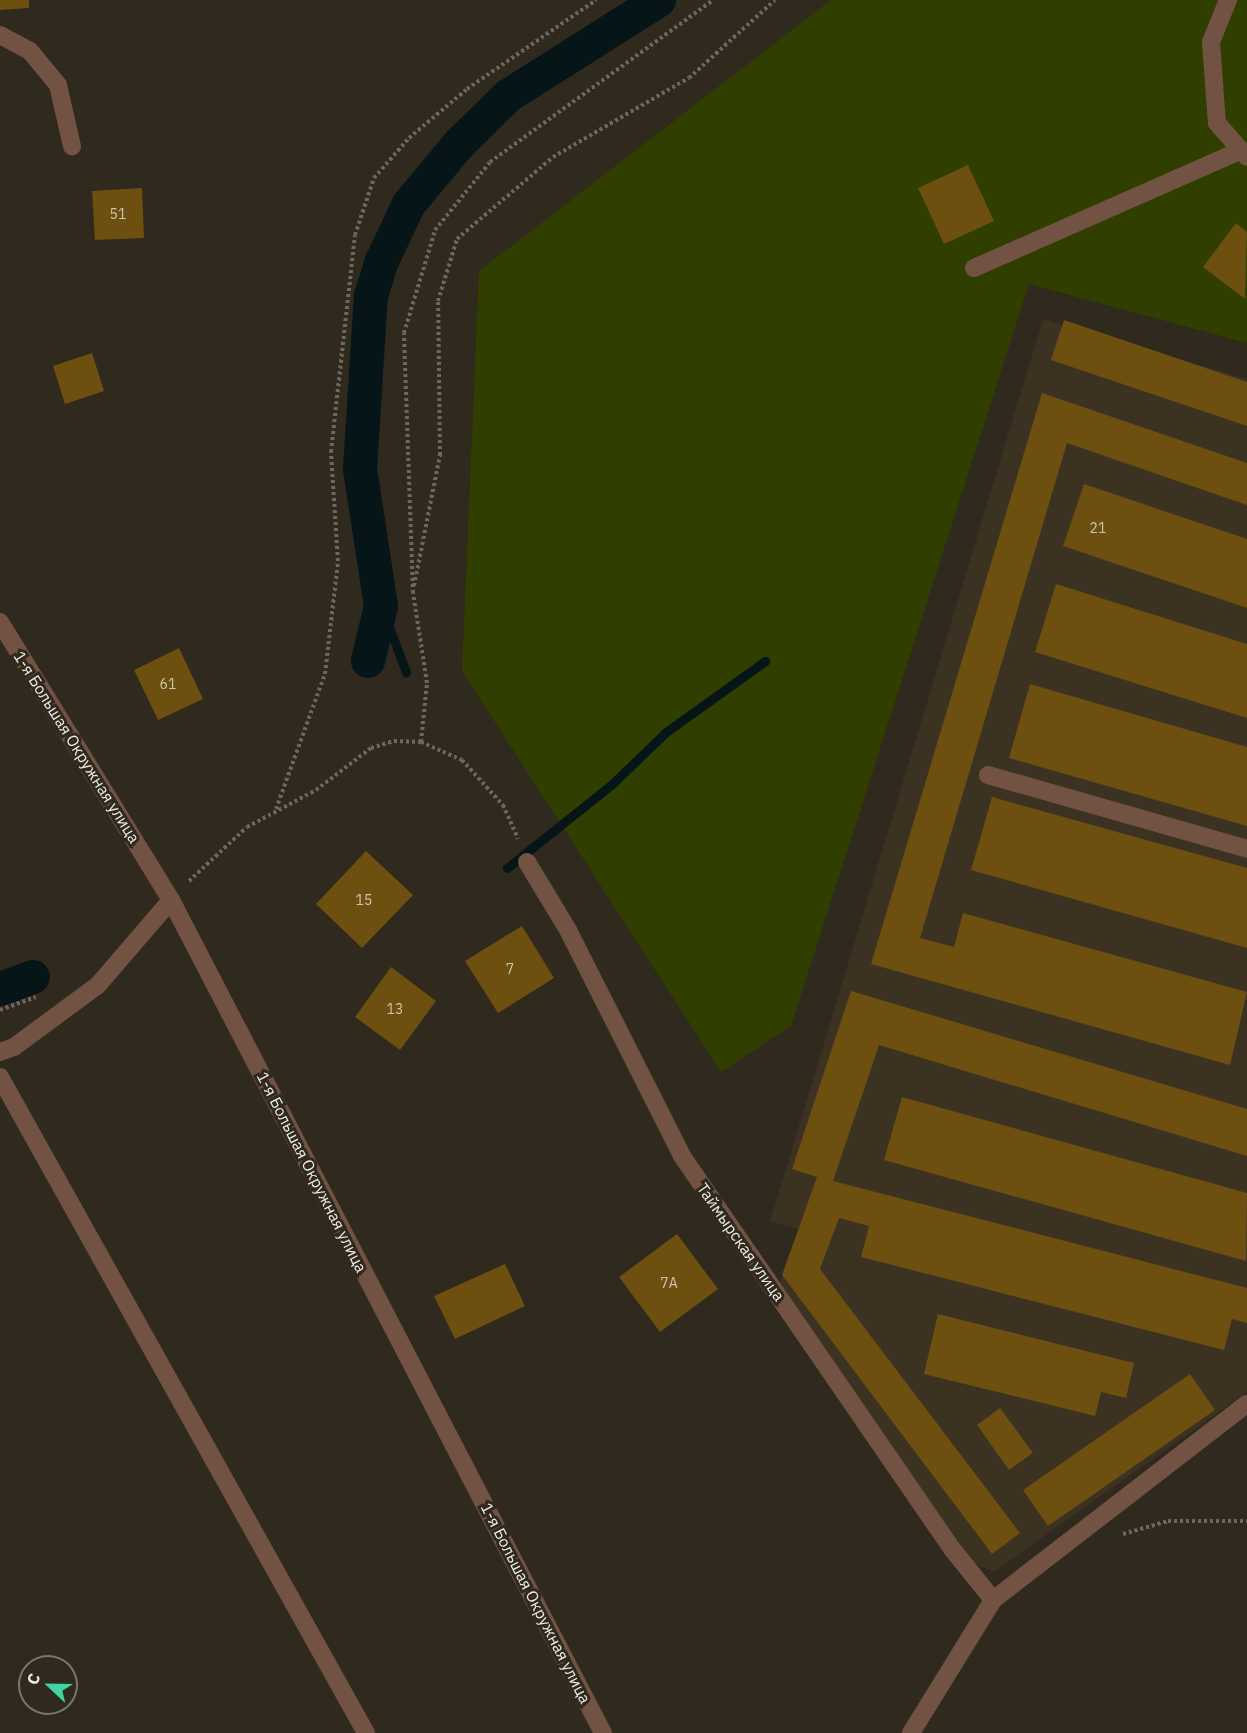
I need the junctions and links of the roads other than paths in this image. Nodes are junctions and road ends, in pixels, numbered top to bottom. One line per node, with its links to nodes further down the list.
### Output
1 (1228, 0): 4 (street)
2 (0, 35): 3 (street)
3 (72, 146)
4 (1244, 153): 5 (street)
5 (974, 268)
6 (0, 622): 10 (street, 1-я Большая Окружная улица)
7 (988, 775): 8 (street)
8 (1247, 849)
9 (524, 856): 14 (street, Таймырская улица)
10 (171, 900): 11 (street); 16 (street, 1-я Большая Окружная улица)
11 (0, 1052)
12 (0, 1077): 15 (street)
13 (1247, 1404): 14 (street)
14 (993, 1600): 17 (street)
15 (366, 1733)
16 (603, 1733)
17 (911, 1733)

